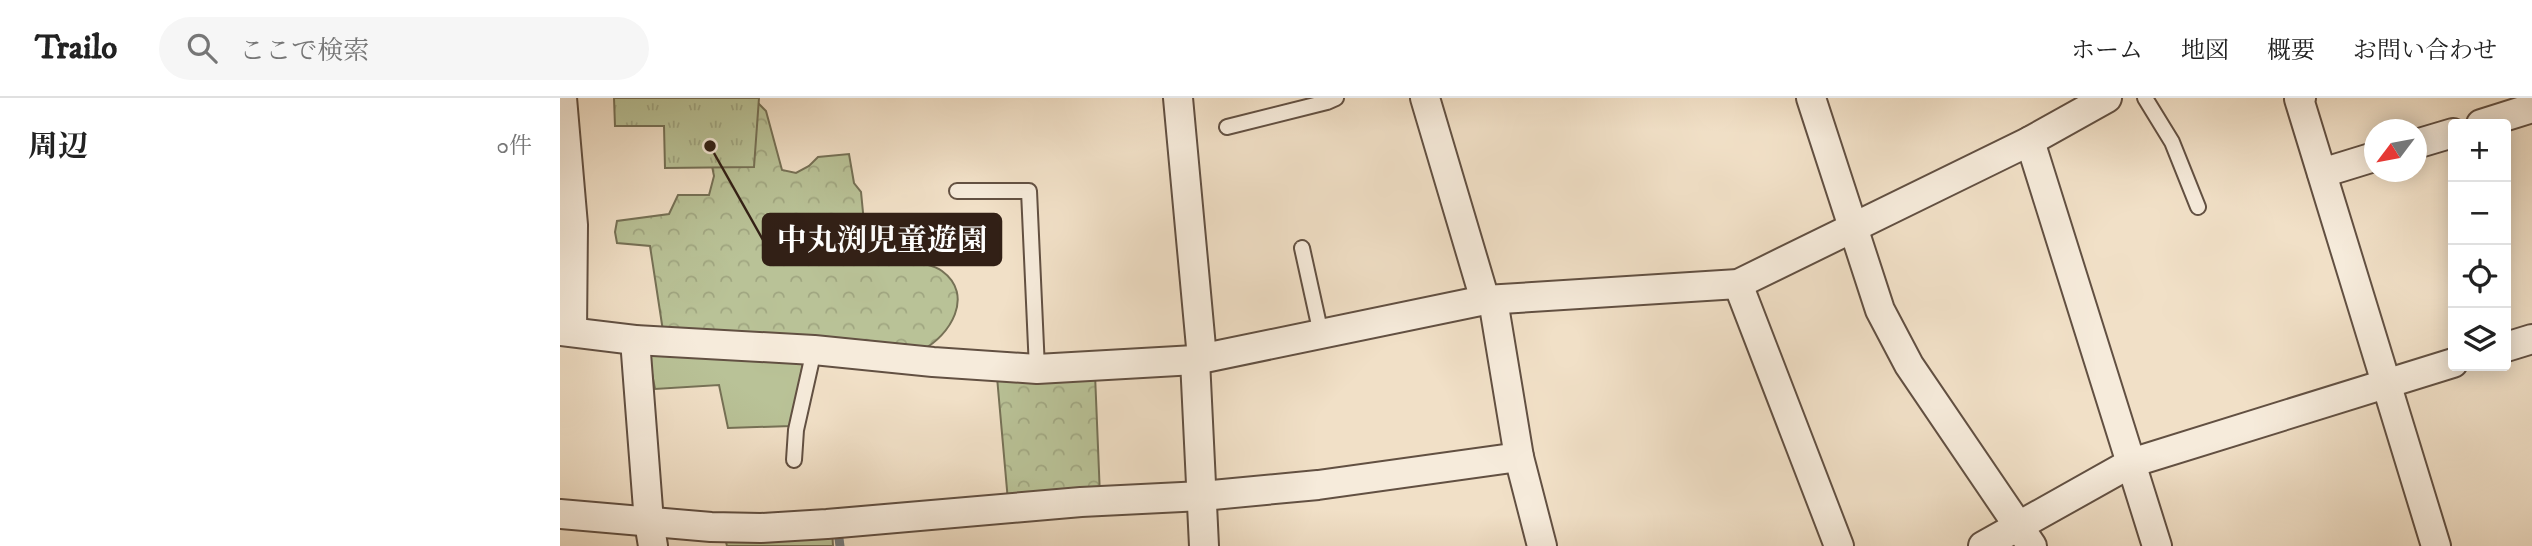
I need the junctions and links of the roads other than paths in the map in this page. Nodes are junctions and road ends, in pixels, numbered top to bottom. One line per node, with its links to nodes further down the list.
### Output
1 (562, 98): 23 (street)
2 (1178, 98): 29 (street)
3 (1336, 98): 11 (lane)
4 (1424, 98): 22 (street)
5 (1811, 98): 19 (street)
6 (2107, 98): 13 (street)
7 (2145, 98): 18 (lane)
8 (2301, 98): 16 (street)
9 (2532, 108): 10 (street)
10 (2497, 119)
11 (1227, 127)
12 (2448, 135): 14 (street)
13 (2030, 141): 19 (street); 35 (street)
14 (2427, 141)
15 (2364, 160): 16 (street)
16 (2322, 173): 32 (street)
17 (957, 191): 31 (lane)
18 (2198, 207)
19 (1854, 227): 21 (street); 39 (street)
20 (1302, 248): 24 (lane)
21 (1738, 285): 22 (street); 42 (street)
22 (1489, 300): 24 (street); 33 (street)
23 (566, 331): 26 (street)
24 (1321, 334): 29 (street)
25 (2532, 339): 27 (street)
26 (635, 340): 28 (street); 38 (street)
27 (2511, 345)
28 (814, 350): 31 (street); 34 (lane)
29 (1198, 359): 31 (street); 36 (street)
30 (2448, 365): 32 (street)
31 (1037, 369)
32 (2386, 384): 35 (street); 45 (street)
33 (1520, 457): 36 (street); 41 (street)
34 (794, 460)
35 (2131, 463): 39 (street); 44 (street)
36 (1202, 496): 38 (street); 40 (street)
37 (560, 514): 38 (street)
38 (651, 534)
39 (2026, 536): 43 (street)
40 (1204, 546)
41 (1542, 546)
42 (1839, 546)
43 (1983, 546)
44 (2157, 546)
45 (2436, 546)

